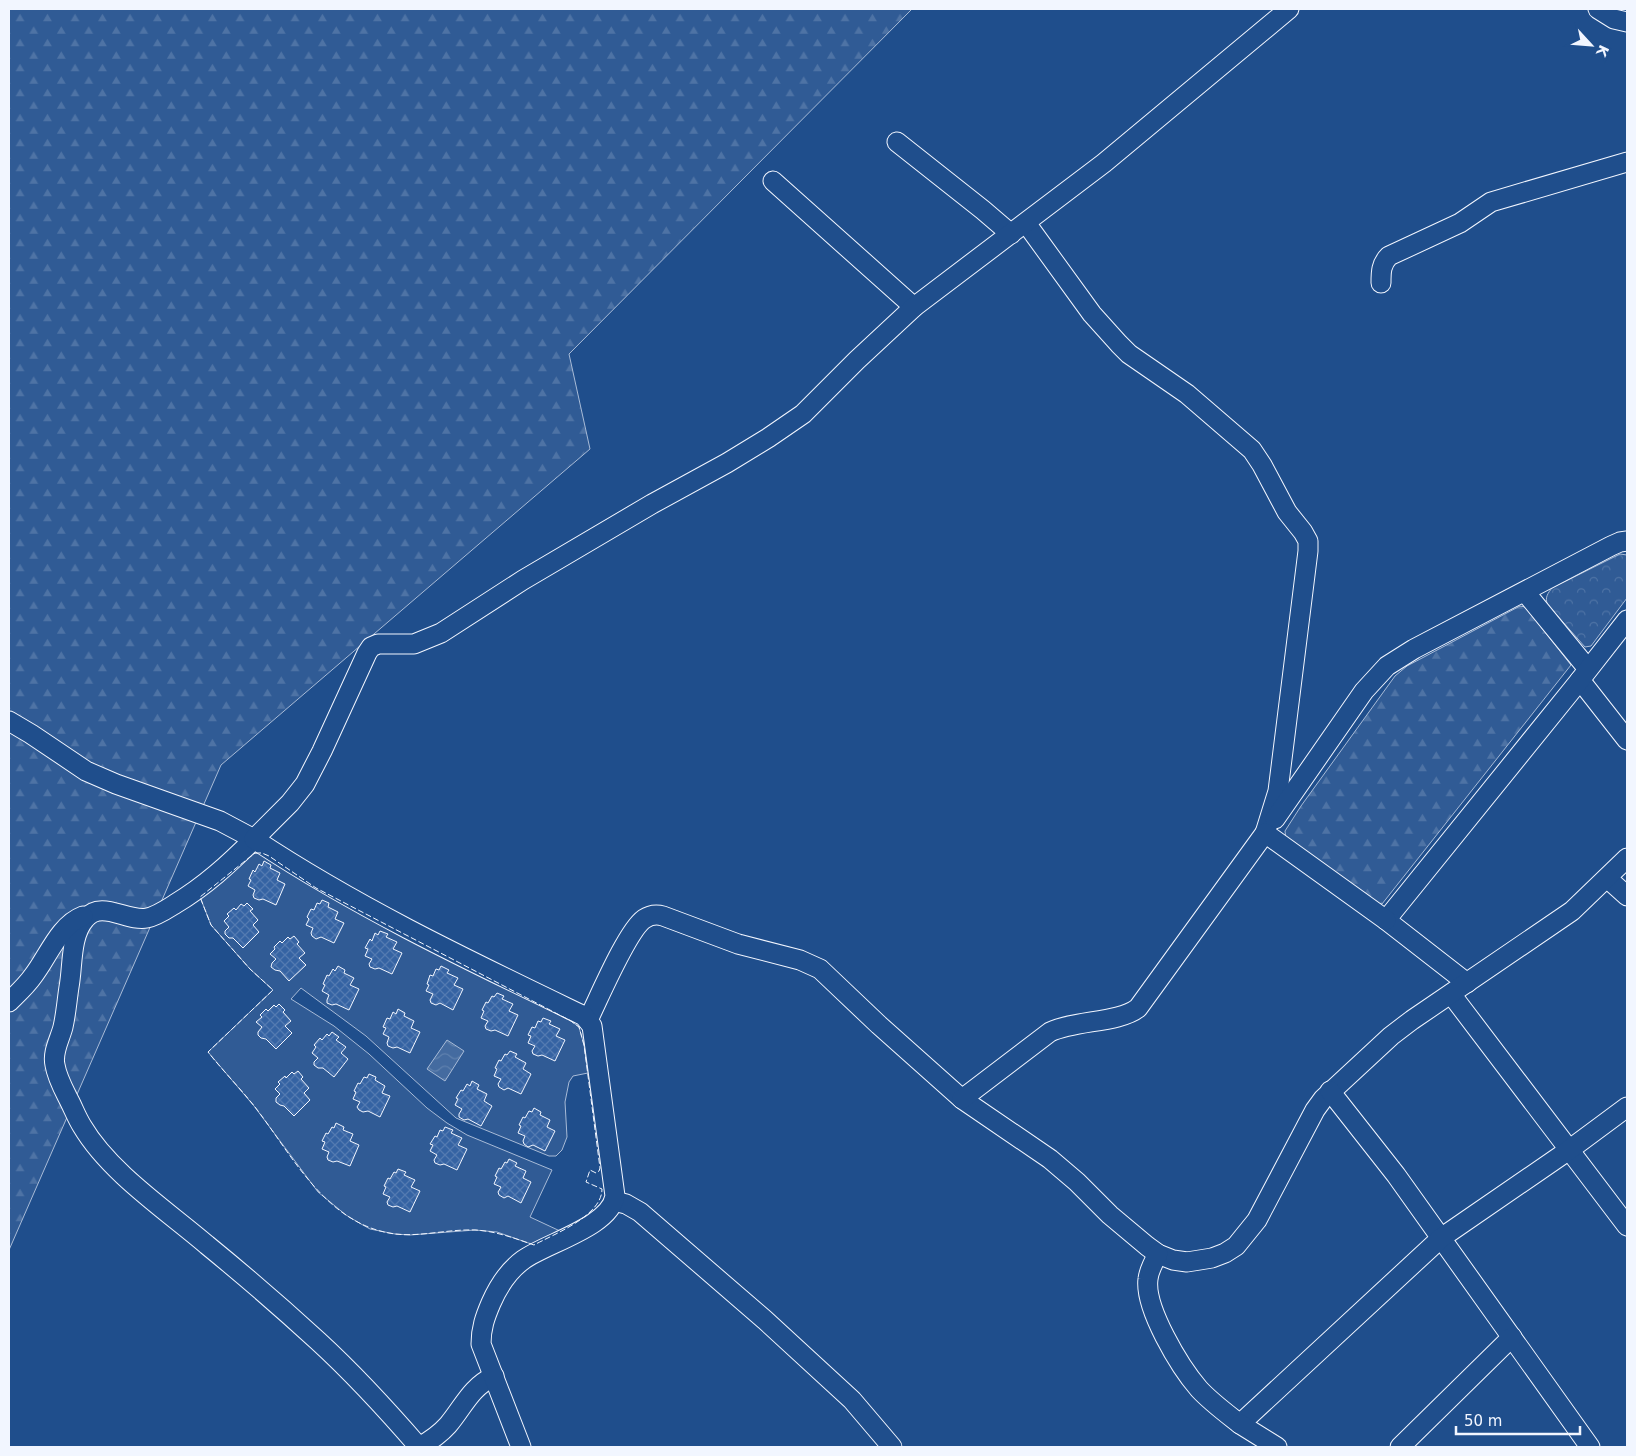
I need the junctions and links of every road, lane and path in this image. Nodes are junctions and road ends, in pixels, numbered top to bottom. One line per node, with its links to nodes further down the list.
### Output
1 (1289, 9): 7 (street)
2 (1598, 9): 3 (street)
3 (1627, 22)
4 (897, 142): 8 (street)
5 (1627, 162): 9 (street)
6 (773, 181): 10 (street)
7 (1026, 223): 8 (street); 17 (street)
8 (1011, 234): 10 (street)
9 (1381, 283)
10 (914, 307): 18 (street)
11 (1627, 541): 12 (street)
12 (1524, 592): 14 (street); 17 (street)
13 (1627, 620): 14 (street)
14 (1584, 674): 16 (street); 23 (street)
15 (9, 721): 18 (street)
16 (1627, 740)
17 (1265, 833): 23 (street); 29 (street)
18 (254, 839): 22 (street); 27 (street)
19 (1627, 858): 20 (street)
20 (1607, 878): 21 (street); 24 (street)
21 (1627, 896)
22 (89, 914): 26 (street); 39 (street)
23 (1386, 920): 24 (street)
24 (1467, 983): 25 (street)
25 (1451, 994): 28 (street); 31 (street)
26 (9, 1002)
27 (588, 1020): 29 (street); 32 (street)
28 (1330, 1091): 34 (street); 35 (street)
29 (962, 1099): 35 (street)
30 (1627, 1107): 31 (street)
31 (1569, 1150): 33 (street); 34 (street)
32 (614, 1201): 37 (street); 41 (street)
33 (1627, 1226)
34 (1441, 1238): 36 (street); 38 (street)
35 (1158, 1254): 38 (street)
36 (1512, 1337): 43 (street); 44 (street)
37 (494, 1376): 39 (street); 40 (street)
38 (1240, 1424): 42 (street)
39 (419, 1447)
40 (521, 1447)
41 (892, 1447)
42 (1278, 1447)
43 (1400, 1447)
44 (1590, 1447)

